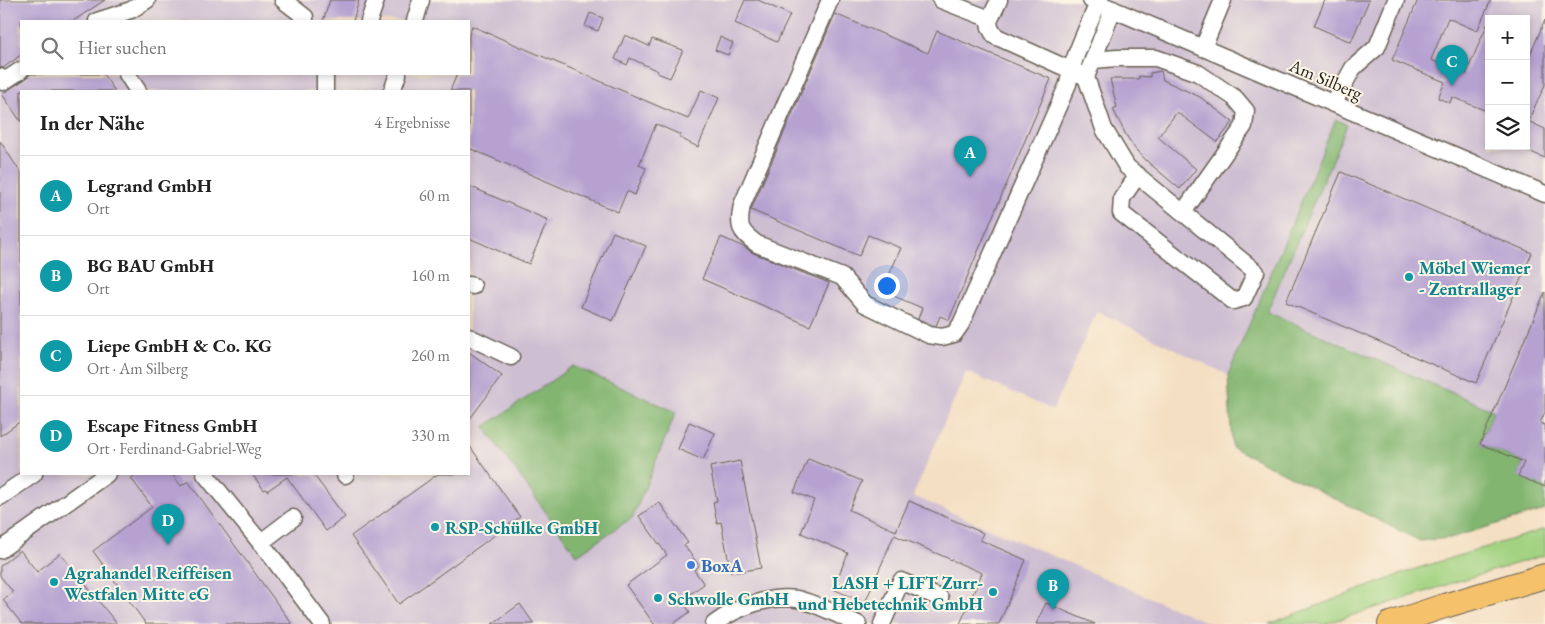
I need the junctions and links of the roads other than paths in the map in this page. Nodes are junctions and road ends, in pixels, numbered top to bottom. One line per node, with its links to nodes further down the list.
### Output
1 (147, 0): 11 (street)
2 (283, 0): 15 (street)
3 (376, 0): 16 (street)
4 (422, 0): 17 (street)
5 (830, 0): 20 (street)
6 (940, 0): 13 (street)
7 (998, 0): 13 (street)
8 (1223, 0): 18 (street)
9 (1396, 0): 30 (street)
10 (1095, 1): 12 (street, Am Silberg); 20 (street)
11 (128, 5): 14 (street)
12 (1113, 9): 18 (street, Am Silberg); 19 (street)
13 (990, 19): 20 (street)
14 (99, 20)
15 (305, 20)
16 (369, 20)
17 (415, 20)
18 (1203, 48): 30 (street, Am Silberg)
19 (1093, 60): 26 (street); 33 (street)
20 (1070, 70): 26 (street)
21 (20, 71): 25 (street)
22 (128, 75): 27 (street)
23 (325, 75): 28 (street)
24 (398, 75): 29 (street)
25 (0, 77)
26 (1086, 77): 31 (street)
27 (137, 90)
28 (324, 90)
29 (392, 90)
30 (1333, 104): 32 (street, Am Silberg)
31 (1138, 175): 33 (street); 33 (street)
32 (1545, 194)
33 (1184, 212)
34 (470, 337): 35 (street)
35 (511, 356)
36 (33, 475): 39 (street)
37 (105, 475): 41 (street)
38 (206, 475): 42 (street)
39 (0, 497)
40 (293, 518): 42 (street)
41 (2, 543)
42 (260, 543): 45 (street)
43 (1545, 576): 49 (highway)
44 (940, 598): 48 (street)
45 (322, 624)
46 (714, 624): 47 (street)
47 (858, 624)
48 (882, 624)
49 (1390, 624)

